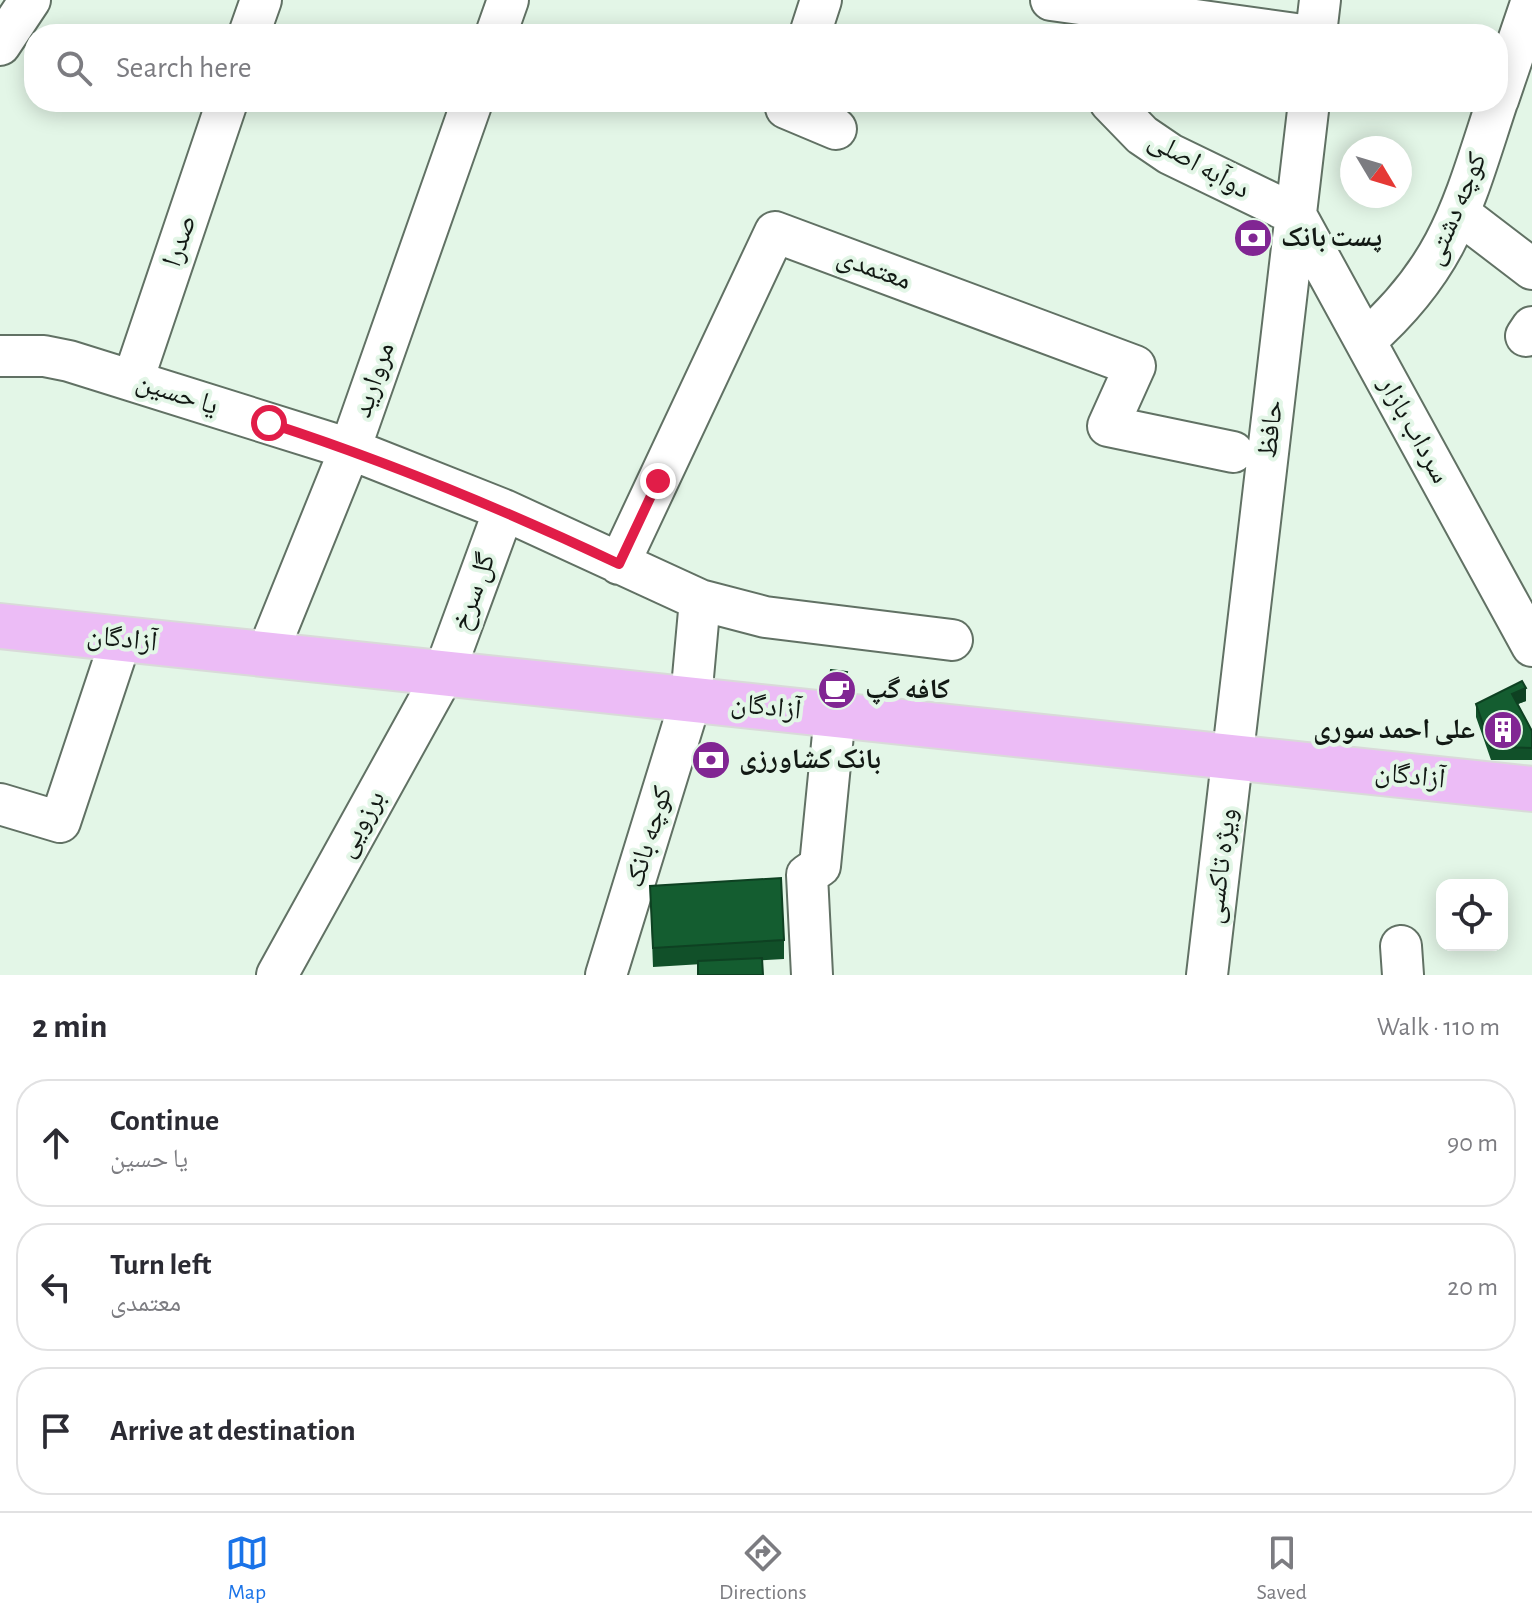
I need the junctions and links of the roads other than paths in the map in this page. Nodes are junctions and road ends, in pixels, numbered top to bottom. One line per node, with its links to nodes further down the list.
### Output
1 (30, 0): 15 (street)
2 (261, 0): 9 (street)
3 (508, 0): 10 (street)
4 (821, 0): 11 (street)
5 (1040, 0): 12 (street)
6 (1051, 0): 13 (street)
7 (1320, 0): 14 (street)
8 (1532, 0): 16 (street, کوچه دشتی)
9 (253, 24)
10 (500, 24)
11 (813, 24)
12 (1056, 24)
13 (1224, 24)
14 (1317, 24)
15 (0, 45)
16 (1508, 71)
17 (224, 112): 29 (street, صدرا)
18 (468, 112): 30 (street, مروارید)
19 (796, 112): 23 (street)
20 (1120, 112): 25 (street, دوآبه اصلی)
21 (1308, 112): 25 (street, حافظ)
22 (1494, 112): 24 (street, کوچه دشتی)
23 (836, 129)
24 (1460, 214): 26 (street); 27 (street, کوچه دشتی)
25 (1296, 215): 27 (street, سرداب بازار); 44 (street, حافظ)
26 (1532, 269)
27 (1365, 341): 35 (street, سرداب بازار)
28 (0, 356): 29 (street, یا حسین)
29 (133, 380): 30 (street, یا حسین)
30 (350, 449): 32 (street, یا حسین); 40 (street, مروارید)
31 (1233, 452): 33 (street, معتمدی)
32 (504, 510): 33 (street, یا حسین); 41 (street, گل سرخ)
33 (619, 564): 34 (street, یا حسین)
34 (700, 600): 38 (street, یا حسین); 42 (street)
35 (1522, 603): 39 (street, سرداب بازار)
36 (0, 626): 37 (main road, آزادگان)
37 (121, 639): 40 (main road, آزادگان); 46 (street)
38 (952, 640)
39 (1532, 646)
40 (267, 654): 41 (main road, آزادگان)
41 (444, 673): 42 (main road, آزادگان); 47 (street, برزویی)
42 (691, 699): 43 (main road, آزادگان); 48 (street, کوچه بانک)
43 (835, 714): 44 (main road, آزادگان); 49 (street)
44 (1234, 756): 45 (main road, آزادگان); 50 (street, ویژه تاکسی)
45 (1532, 789)
46 (0, 804)
47 (277, 975)
48 (606, 975)
49 (812, 975)
50 (1207, 975)

